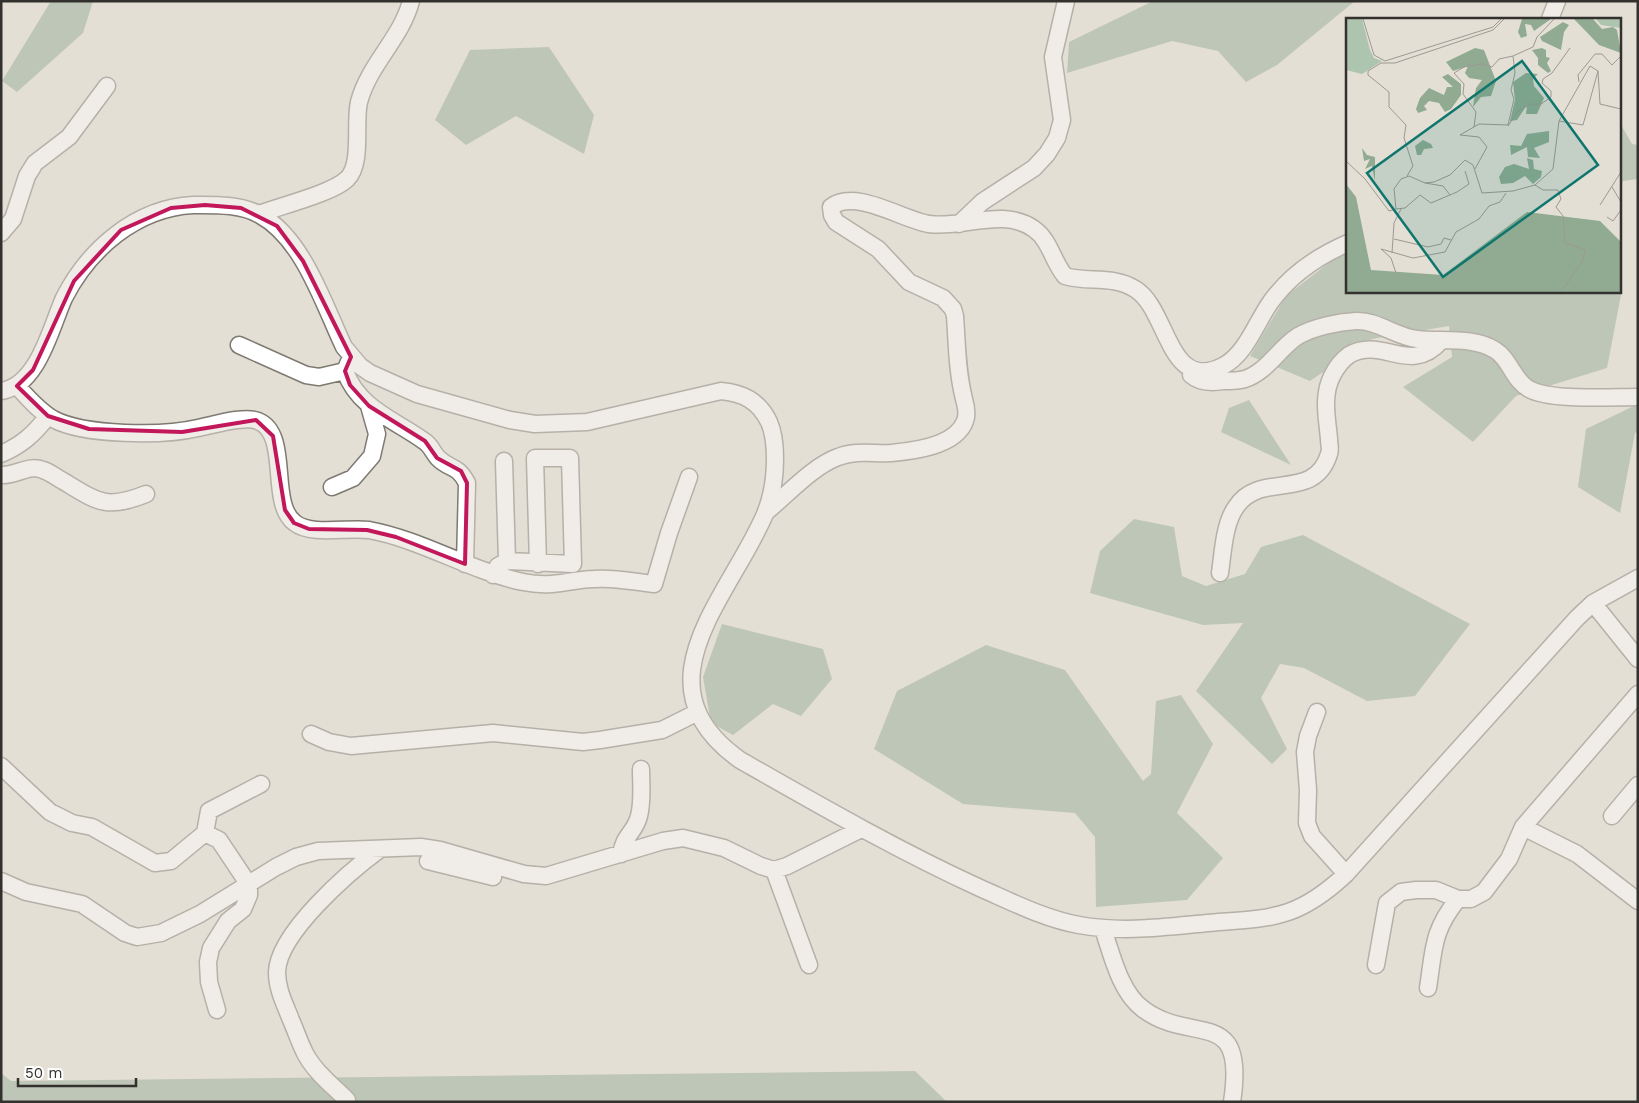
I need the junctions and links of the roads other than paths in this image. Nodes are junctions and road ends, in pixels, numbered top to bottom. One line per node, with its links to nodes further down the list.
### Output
1 (411, 1): 6 (street)
2 (1066, 1): 7 (street)
3 (1557, 1): 4 (street)
4 (1550, 18)
5 (107, 86): 8 (street)
6 (259, 214): 12 (street); 14 (street)
7 (959, 224): 13 (street); 24 (street)
8 (1, 234)
9 (1346, 244): 13 (street)
10 (1441, 341): 13 (street); 15 (street); 28 (street)
11 (239, 345): 12 (street)
12 (348, 364): 16 (street); 24 (street)
13 (1186, 366)
14 (9, 389): 17 (street)
15 (1638, 397)
16 (369, 406): 22 (street); 26 (street)
17 (48, 416): 18 (street); 26 (street)
18 (1, 454)
19 (504, 461): 25 (street)
20 (1, 475): 23 (street)
21 (689, 477): 29 (street)
22 (332, 486)
23 (146, 494)
24 (765, 513): 35 (street)
25 (507, 561): 27 (street); 29 (street)
26 (465, 564): 29 (street)
27 (538, 564): 27 (street)
28 (1220, 573)
29 (493, 575)
30 (1638, 578): 31 (street)
31 (1594, 603): 32 (street); 50 (street)
32 (1638, 659)
33 (1638, 694): 42 (street)
34 (1317, 712): 50 (street)
35 (696, 713): 36 (street); 43 (street)
36 (311, 734)
37 (1, 766): 44 (street)
38 (641, 768): 46 (street)
39 (261, 784): 44 (street)
40 (1638, 786): 41 (street)
41 (1612, 816)
42 (1523, 827): 53 (street); 54 (street)
43 (862, 828): 48 (street); 55 (street)
44 (205, 833): 52 (street)
45 (380, 849): 49 (street); 52 (street); 60 (street)
46 (621, 854): 48 (street); 49 (street)
47 (428, 860): 49 (street)
48 (774, 870): 56 (street)
49 (557, 874)
50 (1346, 874): 55 (street)
51 (1, 881): 52 (street)
52 (248, 885): 59 (street)
53 (1458, 899): 57 (street); 58 (street)
54 (1638, 901)
55 (1102, 929): 61 (street)
56 (808, 965)
57 (1376, 965)
58 (1428, 988)
59 (217, 1010)
60 (347, 1100)
61 (1232, 1102)

